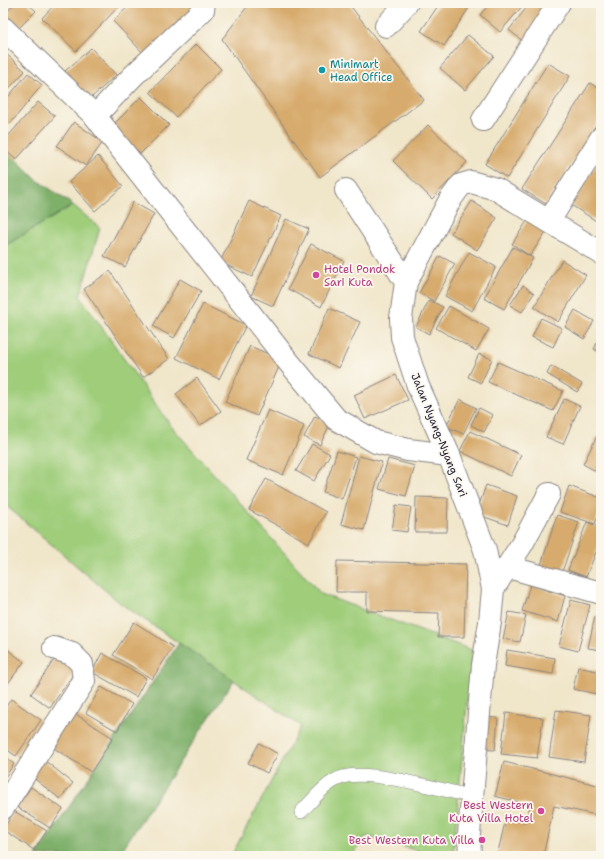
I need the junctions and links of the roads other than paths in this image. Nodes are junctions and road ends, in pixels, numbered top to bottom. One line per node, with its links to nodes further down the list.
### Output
1 (204, 3): 6 (street)
2 (407, 3): 4 (street)
3 (559, 3): 7 (street)
4 (386, 26)
5 (3, 28): 6 (street)
6 (95, 116): 13 (street)
7 (483, 120)
8 (601, 138): 10 (street)
9 (346, 190): 12 (street)
10 (549, 221): 11 (street, Jalan Nyang-Nyang Sari); 12 (street, Jalan Nyang-Nyang Sari)
11 (601, 253)
12 (406, 282): 13 (street, Jalan Nyang-Nyang Sari)
13 (448, 455): 16 (street, Jalan Nyang-Nyang Sari)
14 (549, 494): 15 (street)
15 (508, 567): 16 (street); 17 (street)
16 (493, 589): 19 (street, Jalan Nyang-Nyang Sari)
17 (601, 593)
18 (54, 648): 20 (street)
19 (472, 797): 21 (lane); 22 (street, Jalan Nyang-Nyang Sari)
20 (3, 808)
21 (301, 812)
22 (470, 856)

